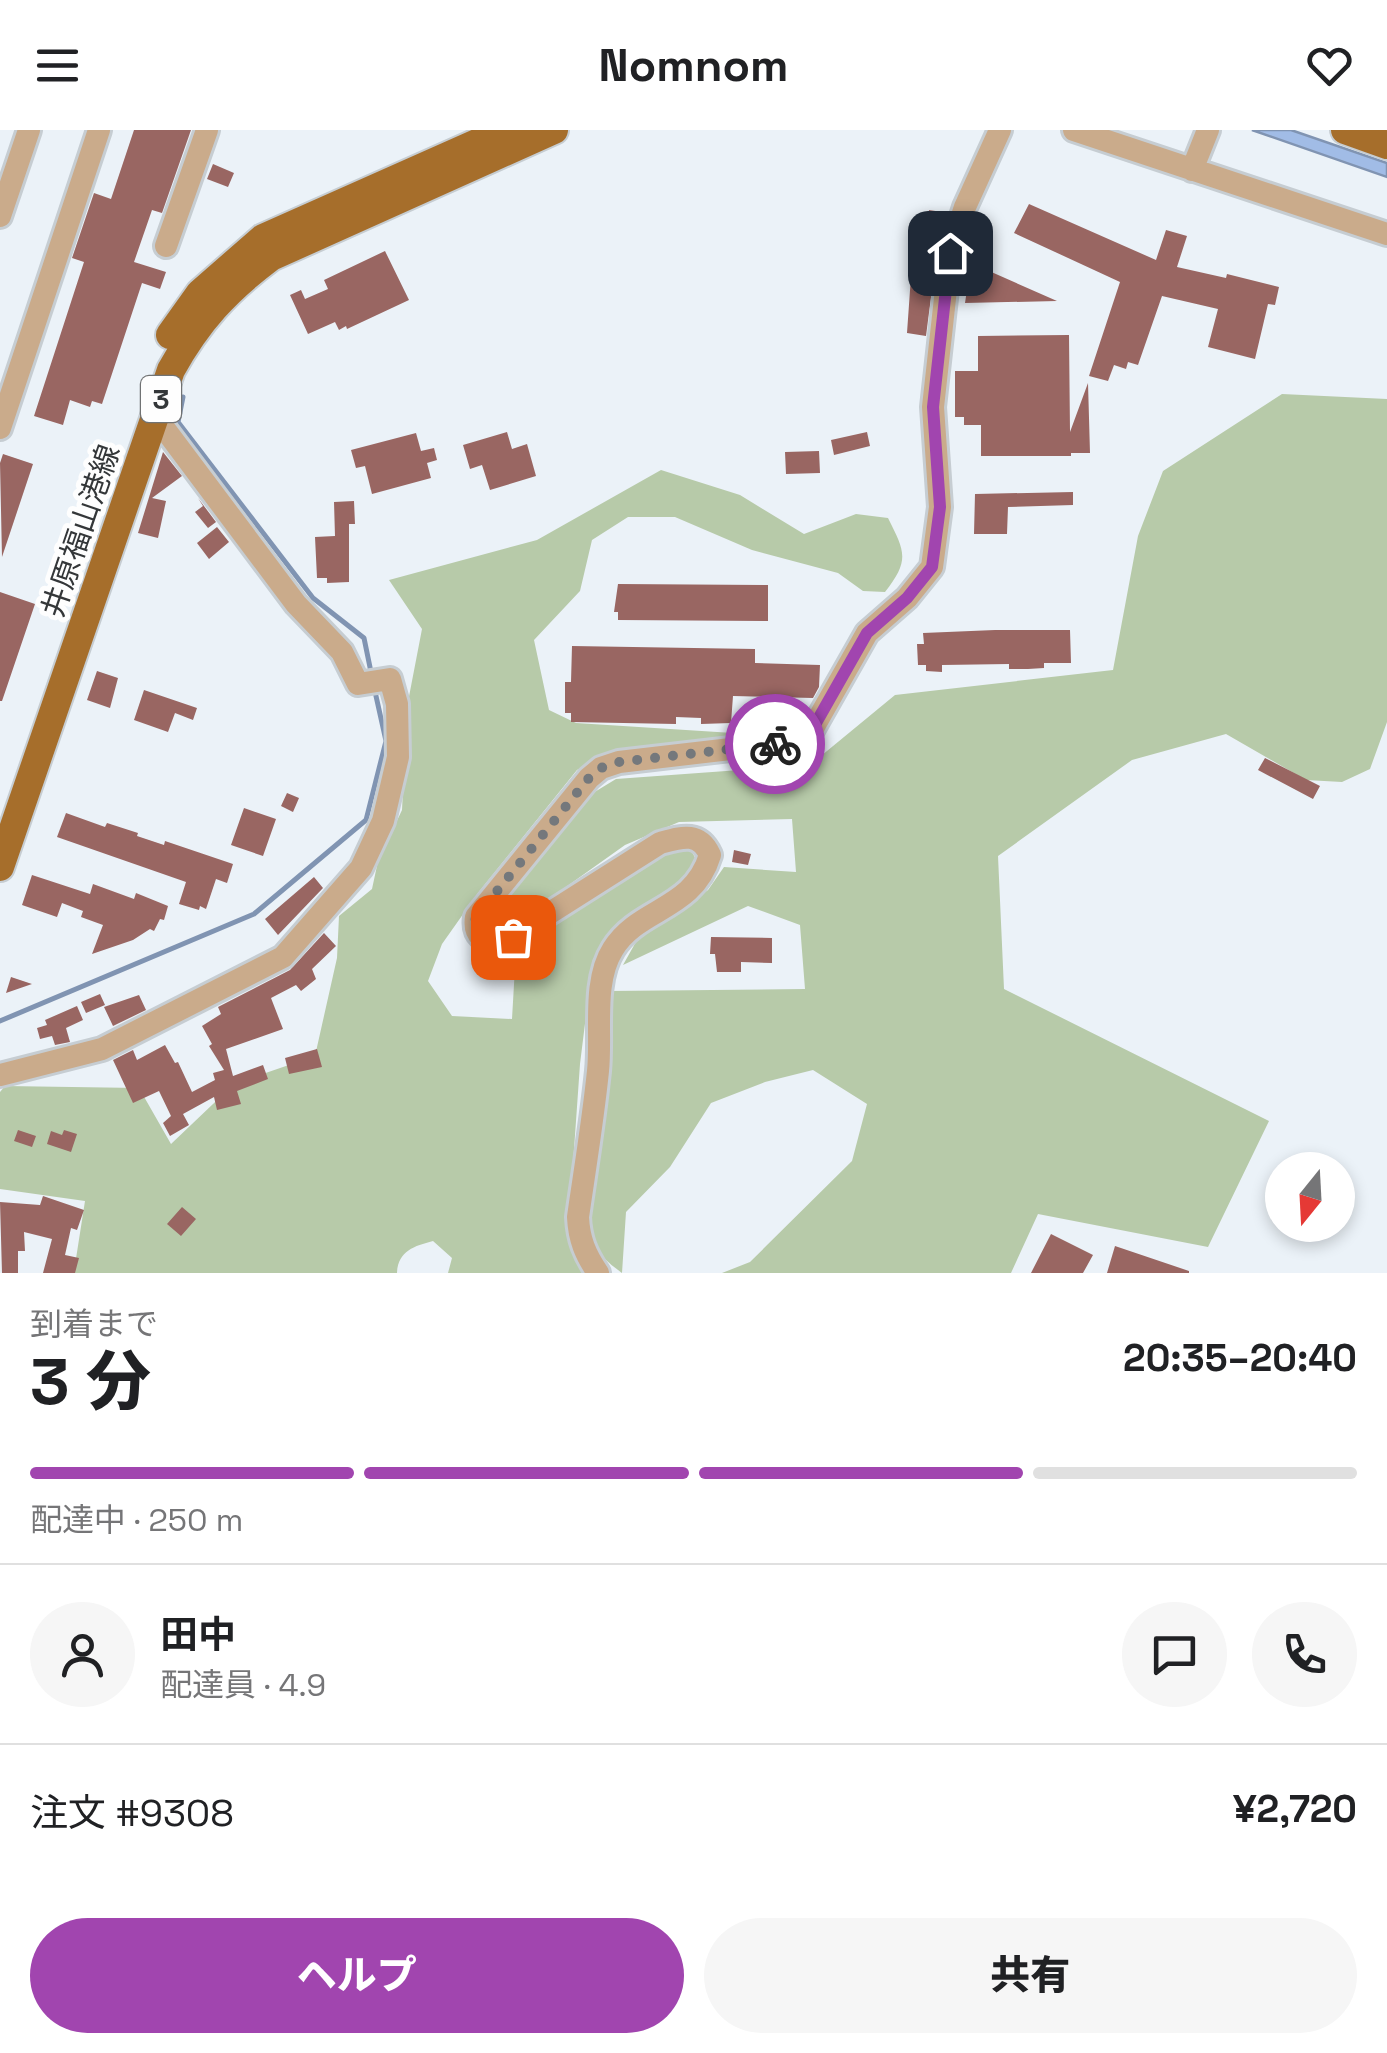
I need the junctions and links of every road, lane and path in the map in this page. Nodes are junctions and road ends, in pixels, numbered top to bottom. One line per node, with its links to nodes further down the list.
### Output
1 (29, 130): 13 (street)
2 (98, 130): 17 (street)
3 (207, 130): 15 (street)
4 (506, 130): 11 (main road, 井原福山港線 / 3)
5 (554, 130): 11 (main road, 井原福山港線 / 3)
6 (1000, 130): 21 (street)
7 (1074, 130): 12 (street)
8 (1208, 130): 12 (street)
9 (1345, 130): 10 (main road)
10 (1387, 144)
11 (471, 146): 16 (main road, 井原福山港線 / 3); 18 (main road, 井原福山港線 / 3)
12 (1192, 170): 14 (street)
13 (0, 216)
14 (1387, 234)
15 (166, 246)
16 (155, 416): 19 (main road, 井原福山港線 / 3); 20 (street)
17 (0, 428)
18 (0, 822)
19 (0, 867)
20 (0, 1075)
21 (598, 1273)

